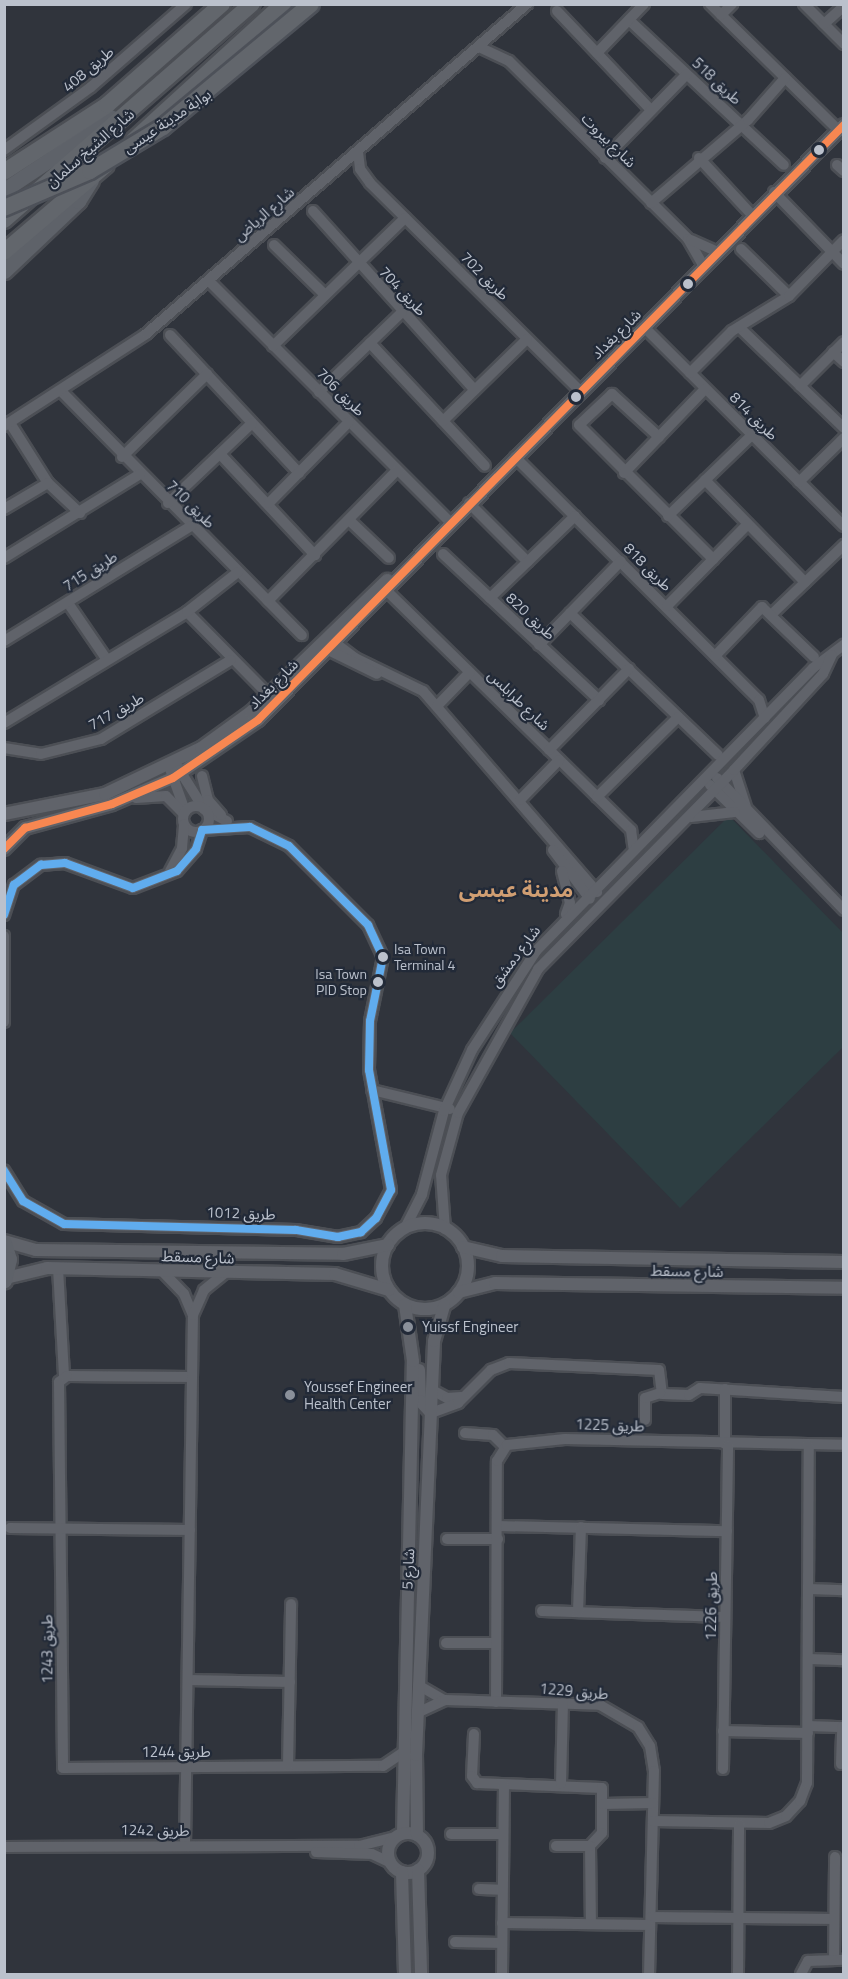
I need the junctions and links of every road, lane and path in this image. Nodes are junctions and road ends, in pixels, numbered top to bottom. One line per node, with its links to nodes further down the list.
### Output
1 (186, 4): 27 (street, طريق 408)
2 (222, 4): 33 (main road)
3 (252, 4): 22 (main road, شارع الشيخ سلمان)
4 (283, 4): 34 (main road, شارع الشيخ سلمان)
5 (311, 4): 39 (main road, بوابة مدينة عيسى, bridge)
6 (527, 4): 16 (street, شارع الرياض)
7 (644, 4): 14 (street)
8 (710, 4): 13 (street)
9 (732, 4): 13 (street)
10 (809, 6): 15 (street)
11 (843, 6): 15 (street)
12 (557, 11): 19 (street)
13 (721, 15): 23 (street)
14 (629, 20): 19 (street); 21 (street, طريق 518)
15 (824, 24): 17 (street)
16 (495, 33): 18 (street, شارع الرياض); 20 (street, شارع بيروت)
17 (843, 44)
18 (479, 47): 20 (street, شارع بيروت); 28 (street, شارع الرياض)
19 (597, 53): 24 (street)
20 (509, 61): 29 (street, شارع بيروت)
21 (687, 74): 24 (street); 25 (street, طريق 518)
22 (175, 75): 36 (main road, شارع الشيخ سلمان); 43 (main road, شارع الشيخ سلمان)
23 (785, 78): 25 (street); 26 (street)
24 (651, 110): 29 (street)
25 (740, 124): 30 (street); 31 (street, طريق 518)
26 (841, 127): 37 (street, شارع بغداد)
27 (4, 150)
28 (358, 152): 32 (street, شارع الرياض); 35 (street, طريق 702)
29 (605, 158): 38 (street, شارع بيروت)
30 (699, 158): 38 (street); 41 (street)
31 (784, 165)
32 (339, 169): 35 (street, طريق 702); 55 (street, شارع الرياض)
33 (4, 172)
34 (91, 179): 48 (main road, شارع الشيخ سلمان); 54 (main road, شارع الشيخ سلمان)
35 (369, 183): 42 (street, طريق 702)
36 (4, 190)
37 (774, 192): 41 (street, شارع بغداد); 50 (street)
38 (651, 203): 44 (street, شارع بيروت)
39 (4, 208)
40 (313, 211): 51 (street, طريق 704)
41 (751, 214): 49 (street, شارع بغداد)
42 (405, 218): 51 (street); 62 (street, طريق 702)
43 (4, 220)
44 (688, 239): 49 (street, شارع بيروت); 53 (street, شارع بيروت)
45 (843, 240): 50 (street)
46 (274, 245): 56 (street)
47 (741, 249): 57 (street)
48 (4, 252)
49 (718, 252): 53 (street, شارع بغداد)
50 (833, 253): 52 (street); 57 (street)
51 (357, 264): 56 (street); 58 (street, طريق 704)
52 (843, 264)
53 (704, 267): 59 (street, شارع بغداد)
54 (4, 271)
55 (210, 282): 65 (street, طريق 706); 73 (street, شارع الرياض)
56 (325, 295): 65 (street)
57 (789, 296): 60 (street)
58 (402, 312): 64 (street); 72 (street, طريق 704)
59 (644, 327): 69 (street, طريق 814); 74 (street, شارع بغداد)
60 (739, 327): 69 (street); 70 (street)
61 (170, 335): 68 (street)
62 (527, 339): 72 (street); 74 (street, طريق 702)
63 (843, 342): 66 (street)
64 (370, 343): 75 (street); 76 (street)
65 (273, 346): 75 (street, طريق 706)
66 (833, 352): 67 (street); 70 (street)
67 (843, 362)
68 (207, 374): 78 (street); 85 (street)
69 (690, 374): 71 (street, طريق 814)
70 (800, 386): 80 (street)
71 (705, 389): 81 (street, طريق 814); 82 (street)
72 (475, 390): 76 (street)
73 (61, 391): 79 (street, شارع الرياض); 85 (street, طريق 710)
74 (580, 391): 86 (street, شارع بغداد)
75 (319, 392): 77 (street, طريق 706)
76 (443, 421): 87 (street)
77 (349, 422): 88 (street, طريق 706); 89 (street)
78 (252, 423): 84 (street); 89 (street)
79 (7, 424): 94 (street)
80 (843, 428)
81 (752, 435): 92 (street); 93 (street, طريق 814)
82 (659, 437): 90 (street); 90 (street)
83 (843, 438): 93 (street)
84 (220, 454): 95 (street); 96 (street)
85 (122, 456): 91 (street, طريق 710)
86 (515, 458): 97 (street, شارع بغداد); 100 (street, طريق 818)
87 (485, 466)
88 (397, 470): 102 (street); 103 (street, طريق 706)
89 (299, 473): 96 (street)
90 (624, 473): 101 (street)
91 (140, 474): 95 (street, طريق 710); 99 (street)
92 (705, 480): 101 (street); 104 (street)
93 (799, 482): 105 (street, طريق 814)
94 (48, 483): 98 (street); 99 (street)
95 (168, 503): 106 (street, طريق 710)
96 (269, 503): 109 (street)
97 (469, 503): 103 (street, شارع بغداد); 114 (street)
98 (4, 509)
99 (80, 513): 110 (street)
100 (575, 516): 113 (street, طريق 818); 114 (street)
101 (668, 516): 112 (street)
102 (349, 520): 109 (street); 111 (street)
103 (450, 522): 115 (street, شارع بغداد)
104 (747, 524): 112 (street); 117 (street)
105 (843, 525)
106 (191, 526): 116 (street, طريق 710); 121 (street, طريق 715)
107 (843, 545): 117 (street)
108 (443, 554): 119 (street, طريق 820)
109 (315, 555): 120 (street)
110 (4, 558)
111 (389, 558)
112 (713, 559): 122 (street)
113 (621, 561): 122 (street, طريق 818); 124 (street)
114 (528, 562): 119 (street)
115 (410, 563): 118 (street, شارع بغداد); 128 (street, شارع بغداد)
116 (238, 572): 120 (street, طريق 710); 123 (street)
117 (805, 582): 125 (street)
118 (387, 591): 128 (street, شارع بغداد); 136 (street, شارع طرابلس)
119 (490, 598): 129 (street, طريق 820)
120 (268, 601): 126 (street, طريق 710)
121 (68, 603): 127 (street, طريق 715); 133 (street)
122 (667, 606): 131 (street, طريق 818)
123 (187, 612): 133 (street); 134 (street)
124 (570, 613): 129 (street); 135 (street, طريق 820)
125 (772, 614): 131 (street); 132 (street)
126 (302, 635)
127 (4, 641)
128 (327, 644): 141 (street); 148 (street, شارع بغداد); 150 (street, شارع بغداد)
129 (539, 645): 138 (street, طريق 820)
130 (840, 650): 140 (street, شارع دمشق); 151 (street, شارع دمشق)
131 (715, 656): 139 (street, طريق 818)
132 (814, 657)
133 (107, 660): 144 (street)
134 (231, 660): 137 (street); 145 (street, طريق 717)
135 (629, 669): 138 (street); 142 (street, طريق 820)
136 (470, 672): 141 (street); 146 (street, شارع طرابلس)
137 (263, 689)
138 (599, 700): 146 (street)
139 (759, 700): 140 (street); 143 (street, طريق 818)
140 (780, 703): 143 (street, شارع دمشق)
141 (437, 706): 156 (street)
142 (678, 717): 147 (street, طريق 820); 155 (street)
143 (765, 718): 153 (street, شارع دمشق)
144 (4, 723)
145 (4, 748)
146 (549, 750): 149 (street, شارع طرابلس)
147 (718, 754)
148 (208, 758): 150 (street, شارع بغداد); 152 (street)
149 (560, 760): 155 (street, شارع طرابلس); 156 (street)
150 (175, 770): 154 (street); 157 (street, شارع بغداد); 160 (street, شارع بغداد); 161 (street)
151 (734, 770): 153 (street, شارع دمشق); 162 (street)
152 (202, 776): 154 (street); 164 (street)
153 (714, 782): 159 (street); 162 (street); 163 (street, شارع دمشق); 168 (street, شارع دمشق)
154 (199, 795): 158 (street)
155 (597, 797): 166 (street, شارع طرابلس)
156 (520, 800): 167 (street)
157 (112, 804): 161 (street); 169 (street, شارع بغداد)
158 (204, 809): 161 (street); 164 (street); 165 (street)
159 (735, 812): 163 (street); 171 (street)
160 (4, 814)
161 (184, 816): 165 (street); 173 (street)
162 (752, 816): 171 (street)
163 (686, 820): 175 (street, شارع دمشق)
164 (232, 823): 165 (street, طريق 1012); 181 (street, طريق 1012)
165 (202, 830): 173 (street)
166 (631, 830): 168 (street); 170 (street)
167 (543, 831): 172 (street); 174 (street)
168 (653, 832): 170 (street, شارع دمشق)
169 (4, 849)
170 (634, 850): 174 (street, شارع دمشق)
171 (783, 851): 176 (street)
172 (557, 857): 174 (street); 178 (street)
173 (164, 878): 177 (street)
174 (590, 892): 175 (street); 178 (street, شارع دمشق)
175 (600, 902): 187 (street, شارع دمشق)
176 (843, 910)
177 (4, 915)
178 (564, 918): 185 (street, شارع دمشق)
179 (4, 936): 180 (street)
180 (4, 1022)
181 (372, 1090): 182 (street); 183 (street, طريق 1012)
182 (390, 1097): 183 (street); 184 (street)
183 (375, 1104): 188 (street, طريق 1012)
184 (429, 1105): 185 (street); 186 (street)
185 (447, 1105): 186 (street, شارع دمشق); 187 (street)
186 (441, 1121): 189 (street, شارع دمشق)
187 (452, 1132): 190 (street, شارع دمشق)
188 (4, 1170)
189 (405, 1228): 190 (street); 192 (street)
190 (446, 1229): 193 (street)
191 (4, 1242): 192 (street, شارع مسقط); 198 (main road)
192 (388, 1245): 200 (street)
193 (463, 1247): 194 (street, شارع مسقط); 201 (street)
194 (843, 1262)
195 (58, 1268): 196 (street, شارع مسقط); 198 (street, شارع مسقط); 206 (street, طريق 1243)
196 (162, 1271): 197 (street, شارع مسقط); 204 (street)
197 (225, 1273): 200 (street, شارع مسقط); 204 (street)
198 (5, 1279)
199 (843, 1288): 201 (street, شارع مسقط)
200 (389, 1290): 202 (street)
201 (459, 1292): 203 (street)
202 (405, 1305): 203 (street); 205 (street, شارع 5)
203 (444, 1305): 209 (street, شارع 5)
204 (193, 1315): 207 (street)
205 (413, 1361): 213 (street); 249 (street, شارع 5)
206 (64, 1377): 207 (street); 223 (street, طريق 1243)
207 (192, 1377): 224 (street)
208 (726, 1389): 211 (street); 212 (street); 216 (street, طريق 1226)
209 (432, 1390): 210 (street); 213 (street, شارع 5)
210 (469, 1393): 211 (street); 213 (street)
211 (660, 1393): 214 (street)
212 (843, 1397)
213 (431, 1413): 240 (street, شارع 5)
214 (645, 1420)
215 (465, 1433): 219 (street)
216 (726, 1444): 218 (street, طريق 1225); 219 (street, طريق 1225); 225 (street, طريق 1226)
217 (843, 1445): 218 (street, طريق 1225)
218 (809, 1446): 228 (street)
219 (505, 1447): 220 (street)
220 (498, 1526): 221 (street); 227 (street)
221 (581, 1527): 225 (street); 232 (street)
222 (10, 1528): 223 (street)
223 (62, 1530): 224 (street); 254 (street, طريق 1243)
224 (190, 1530): 238 (street)
225 (727, 1532): 233 (street, طريق 1226)
226 (447, 1539): 227 (street)
227 (498, 1539): 235 (street)
228 (809, 1589): 229 (street); 236 (street)
229 (843, 1590)
230 (291, 1604): 239 (street)
231 (542, 1611): 232 (street)
232 (578, 1612): 233 (street)
233 (725, 1617): 247 (street, طريق 1226)
234 (446, 1643): 235 (street)
235 (496, 1644): 242 (street)
236 (809, 1659): 237 (street); 246 (street)
237 (843, 1660)
238 (188, 1680): 239 (street); 253 (street)
239 (290, 1682): 251 (street)
240 (418, 1685): 241 (street, طريق 1229); 244 (street, شارع 5)
241 (445, 1700): 242 (street, طريق 1229); 244 (street, طريق 1229)
242 (495, 1702): 243 (street, طريق 1229)
243 (563, 1703): 257 (street); 259 (street, طريق 1229)
244 (417, 1713): 266 (street, شارع 5)
245 (843, 1726): 246 (street); 250 (street)
246 (808, 1730): 247 (street); 262 (street)
247 (723, 1731): 255 (street, طريق 1226)
248 (474, 1734): 258 (street)
249 (404, 1752): 252 (street); 256 (street, شارع 5)
250 (841, 1764)
251 (288, 1766): 252 (street, طريق 1244); 253 (street, طريق 1244)
252 (383, 1766): 256 (street)
253 (186, 1767): 254 (street, طريق 1244); 268 (street)
254 (63, 1768)
255 (723, 1769)
256 (404, 1780): 265 (street, شارع 5)
257 (561, 1784): 258 (street); 260 (street)
258 (504, 1785): 264 (street)
259 (653, 1803): 260 (street); 261 (street, طريق 1229)
260 (603, 1804): 270 (street)
261 (653, 1821): 262 (street); 280 (street, طريق 1229)
262 (739, 1824): 279 (street)
263 (451, 1834): 264 (street)
264 (503, 1834): 277 (street)
265 (399, 1835): 266 (street); 271 (street, طريق 1242); 273 (street)
266 (417, 1835): 274 (street)
267 (7, 1845): 268 (street, طريق 1242)
268 (185, 1845): 271 (street, طريق 1242)
269 (556, 1846): 270 (street)
270 (590, 1846): 282 (street)
271 (298, 1847): 273 (street, طريق 1242)
272 (835, 1857): 278 (street)
273 (391, 1863): 275 (street)
274 (418, 1869): 275 (street); 288 (street)
275 (402, 1872): 287 (street)
276 (479, 1889): 277 (street)
277 (502, 1890): 281 (street)
278 (837, 1911): 279 (street); 285 (street)
279 (738, 1918): 280 (street); 292 (street)
280 (651, 1921): 282 (street); 291 (street, طريق 1229)
281 (502, 1923): 282 (street); 284 (street)
282 (591, 1924)
283 (455, 1942): 284 (street)
284 (502, 1943): 289 (street)
285 (839, 1960): 286 (street)
286 (801, 1971)
287 (405, 1974)
288 (421, 1974)
289 (502, 1974): 290 (street)
290 (508, 1974)
291 (649, 1974)
292 (738, 1974)

